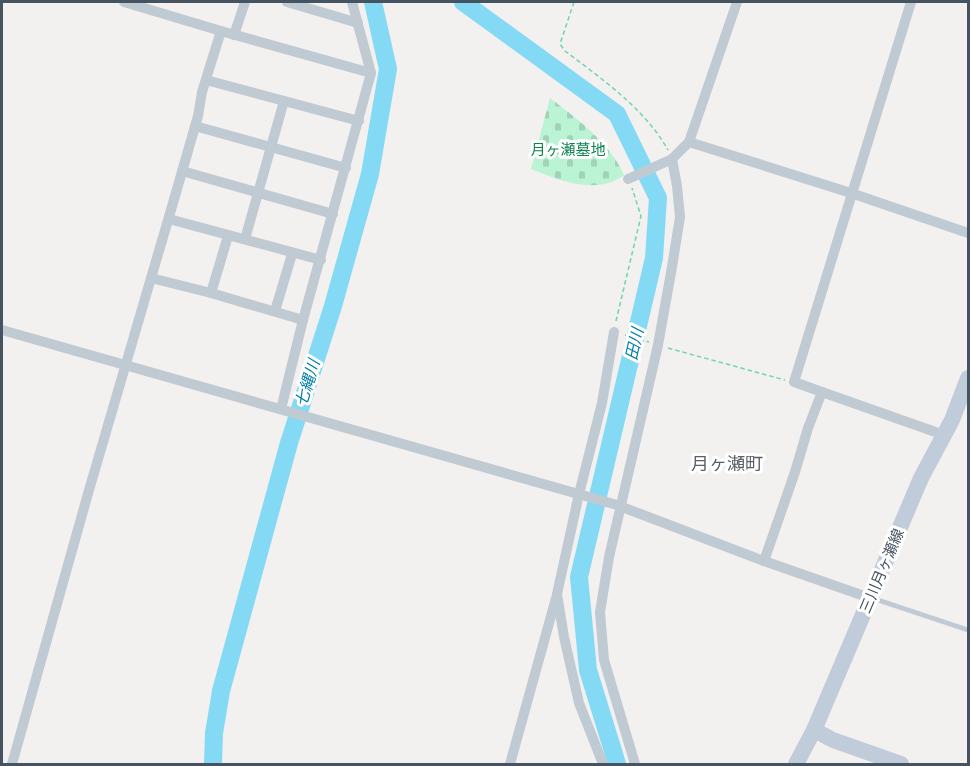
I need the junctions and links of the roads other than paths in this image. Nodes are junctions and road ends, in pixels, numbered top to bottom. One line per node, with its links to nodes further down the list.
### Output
1 (124, 2): 8 (street)
2 (245, 2): 9 (street)
3 (287, 2): 7 (street)
4 (352, 2): 7 (street)
5 (737, 2): 15 (street)
6 (911, 2): 22 (street)
7 (358, 22): 10 (street)
8 (221, 31): 9 (street); 11 (street)
9 (234, 35): 10 (street)
10 (371, 73): 13 (street)
11 (206, 80): 12 (street); 14 (street)
12 (284, 101): 13 (street); 16 (street)
13 (359, 121): 18 (street)
14 (195, 126): 16 (street); 19 (street)
15 (689, 142): 17 (street); 22 (street)
16 (271, 147): 18 (street); 21 (street)
17 (671, 160): 20 (street); 42 (street)
18 (346, 168): 23 (street)
19 (182, 171): 21 (street); 24 (street)
20 (629, 178)
21 (257, 193): 23 (street); 27 (street)
22 (851, 193): 25 (street); 38 (street)
23 (333, 214): 29 (street)
24 (169, 219): 26 (street); 30 (street)
25 (969, 233)
26 (228, 236): 27 (street); 31 (street)
27 (245, 239): 28 (street)
28 (292, 254): 29 (street); 32 (street)
29 (321, 260): 33 (street)
30 (151, 278): 31 (street); 36 (street)
31 (211, 293): 32 (street)
32 (275, 311): 33 (street)
33 (303, 320): 39 (street)
34 (2, 330): 36 (street)
35 (615, 332): 41 (street)
36 (126, 366): 39 (street); 48 (street)
37 (969, 378): 40 (main road, 三川月ヶ瀬線)
38 (822, 392): 40 (street); 43 (street)
39 (283, 409): 41 (street)
40 (944, 435): 45 (main road, 三川月ヶ瀬線)
41 (580, 494): 42 (street); 44 (street)
42 (619, 506): 43 (street); 51 (street)
43 (764, 561): 45 (street)
44 (557, 594): 49 (street); 50 (street)
45 (870, 598): 46 (lane); 47 (main road, 三川月ヶ瀬線)
46 (969, 630)
47 (814, 730): 52 (main road, 三川月ヶ瀬線); 53 (main road)
48 (12, 765)
49 (510, 765)
50 (603, 765)
51 (635, 765)
52 (796, 765)
53 (901, 765)

